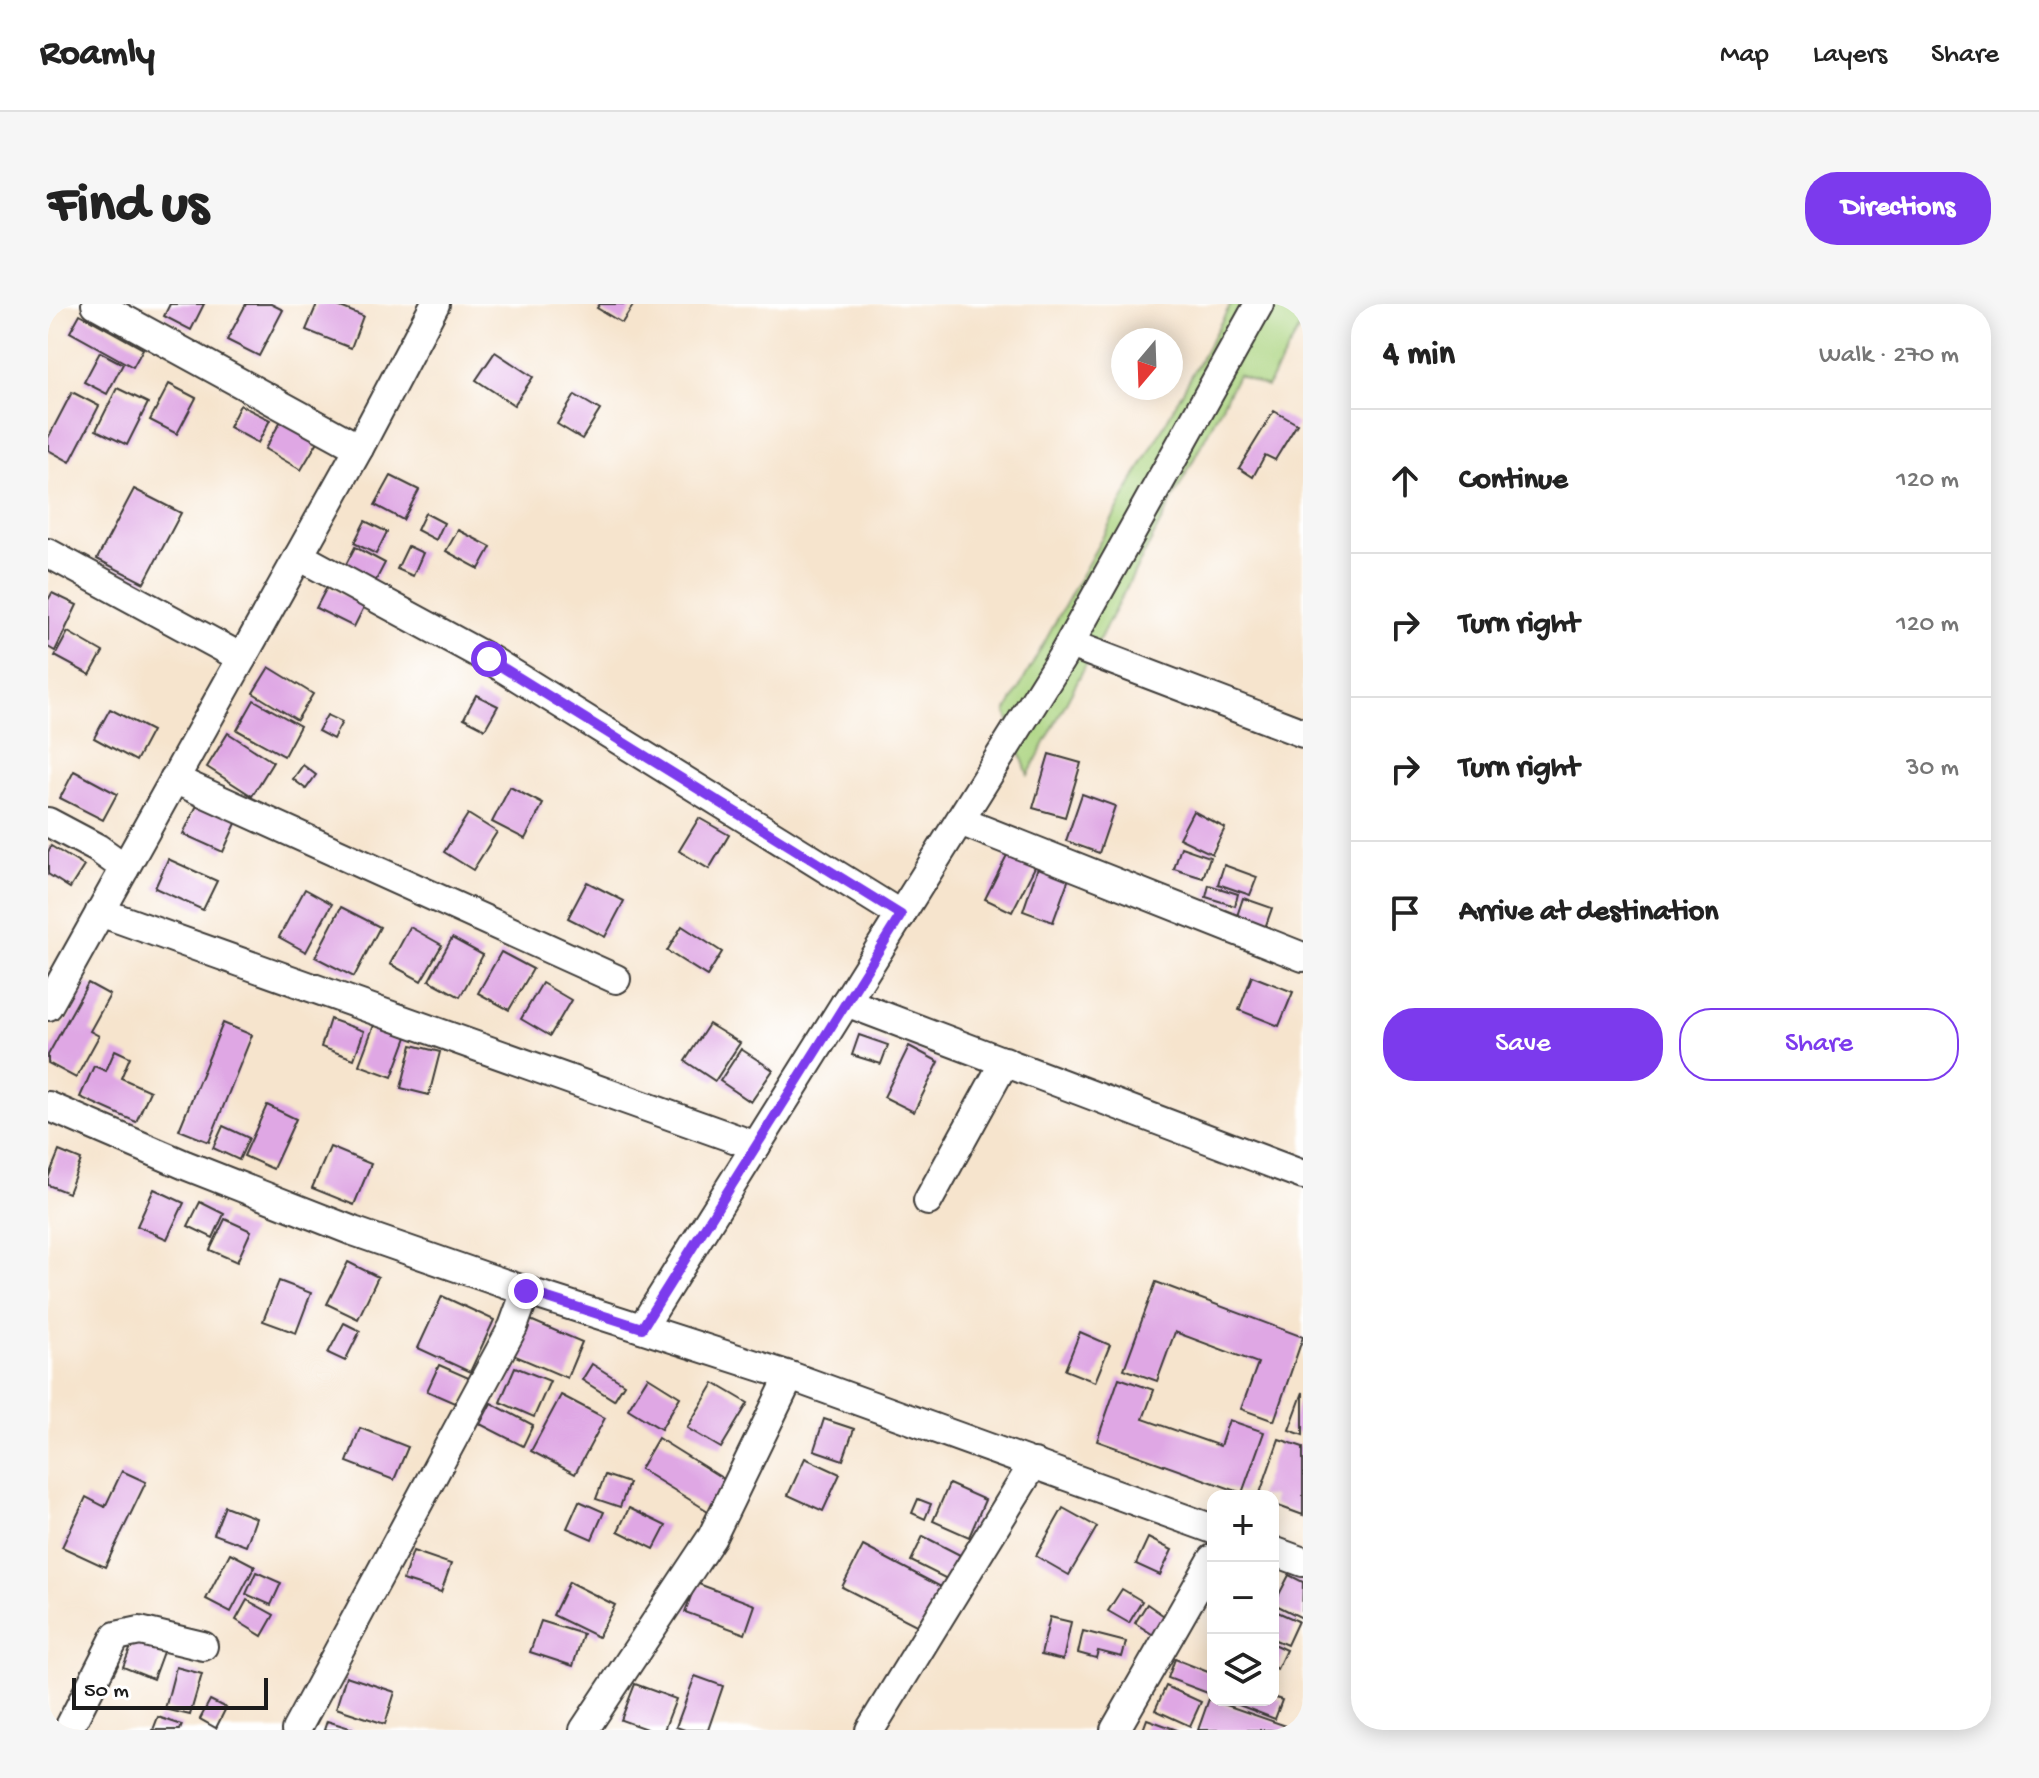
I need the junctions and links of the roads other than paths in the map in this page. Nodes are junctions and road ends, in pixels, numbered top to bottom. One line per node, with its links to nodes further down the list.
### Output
1 (96, 304): 4 (street)
2 (435, 304): 4 (street)
3 (1259, 304): 7 (street)
4 (359, 448): 6 (street)
5 (48, 553): 8 (street)
6 (299, 556): 8 (street); 15 (street)
7 (1070, 644): 9 (street); 11 (street)
8 (242, 658): 10 (street)
9 (1303, 733)
10 (174, 779): 13 (street); 17 (street)
11 (960, 821): 15 (street); 16 (street)
12 (48, 822): 13 (street)
13 (125, 868): 14 (street)
14 (100, 912): 19 (street); 22 (street)
15 (901, 915): 18 (street)
16 (1303, 957)
17 (616, 979)
18 (846, 1002): 20 (street); 22 (street)
19 (48, 1006)
20 (1005, 1061): 23 (street); 24 (street)
21 (48, 1106): 25 (street)
22 (756, 1146): 26 (street)
23 (1303, 1175)
24 (928, 1201)
25 (526, 1291): 26 (street); 37 (street)
26 (642, 1328): 27 (street)
27 (790, 1376): 28 (street); 38 (street)
28 (1034, 1463): 29 (street); 39 (street)
29 (1207, 1527)
30 (1279, 1553): 32 (street)
31 (1211, 1562): 40 (street)
32 (1303, 1562)
33 (203, 1646): 36 (street)
34 (48, 1726): 35 (street)
35 (56, 1730)
36 (68, 1730)
37 (296, 1730)
38 (584, 1730)
39 (870, 1730)
40 (1115, 1730)

